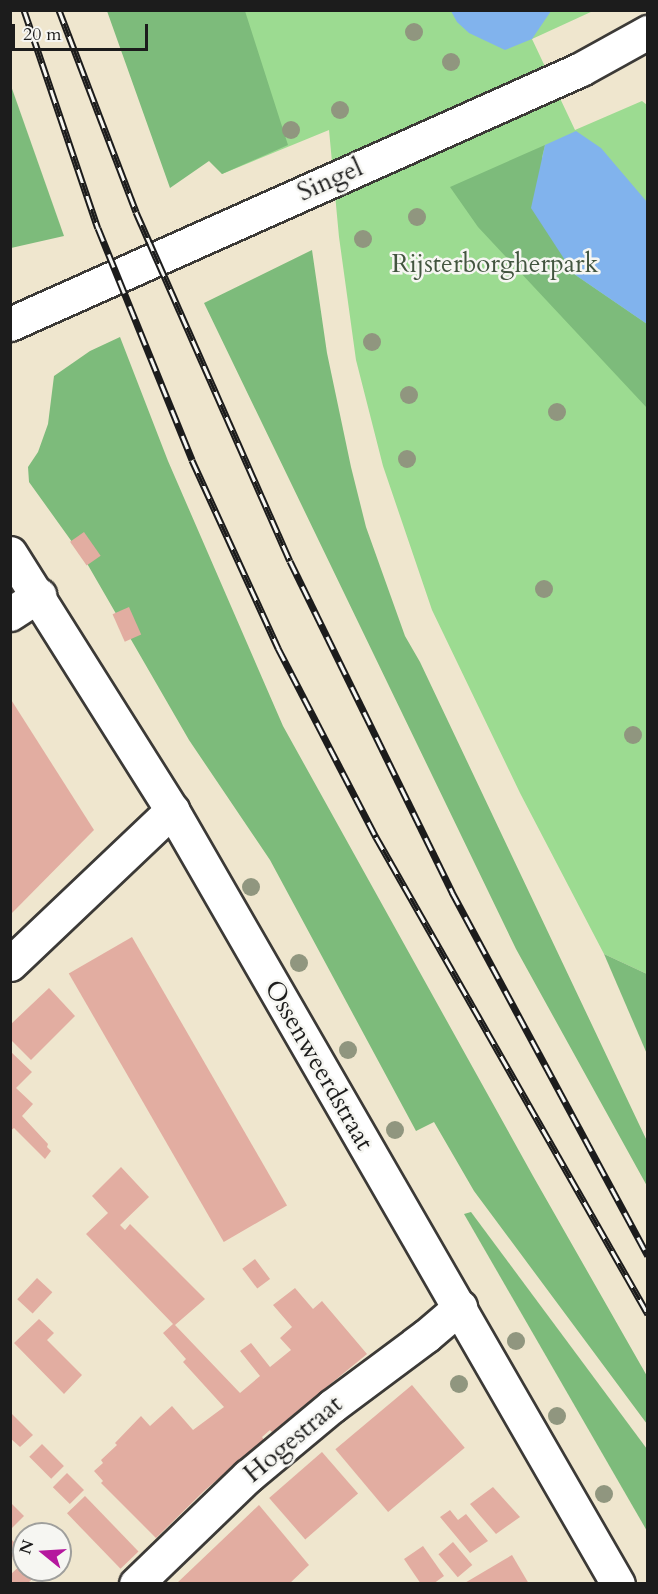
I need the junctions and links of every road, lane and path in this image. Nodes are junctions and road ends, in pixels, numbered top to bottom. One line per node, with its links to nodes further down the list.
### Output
1 (648, 32): 2 (street, Singel)
2 (10, 324)
3 (10, 553): 4 (street, Ossenweerdstraat)
4 (39, 595): 5 (street); 6 (street, Ossenweerdstraat)
5 (10, 614)
6 (172, 810): 7 (street); 8 (street, Ossenweerdstraat)
7 (10, 964)
8 (460, 1307): 9 (street, Hogestraat); 10 (street, Ossenweerdstraat)
9 (136, 1584)
10 (618, 1584)

